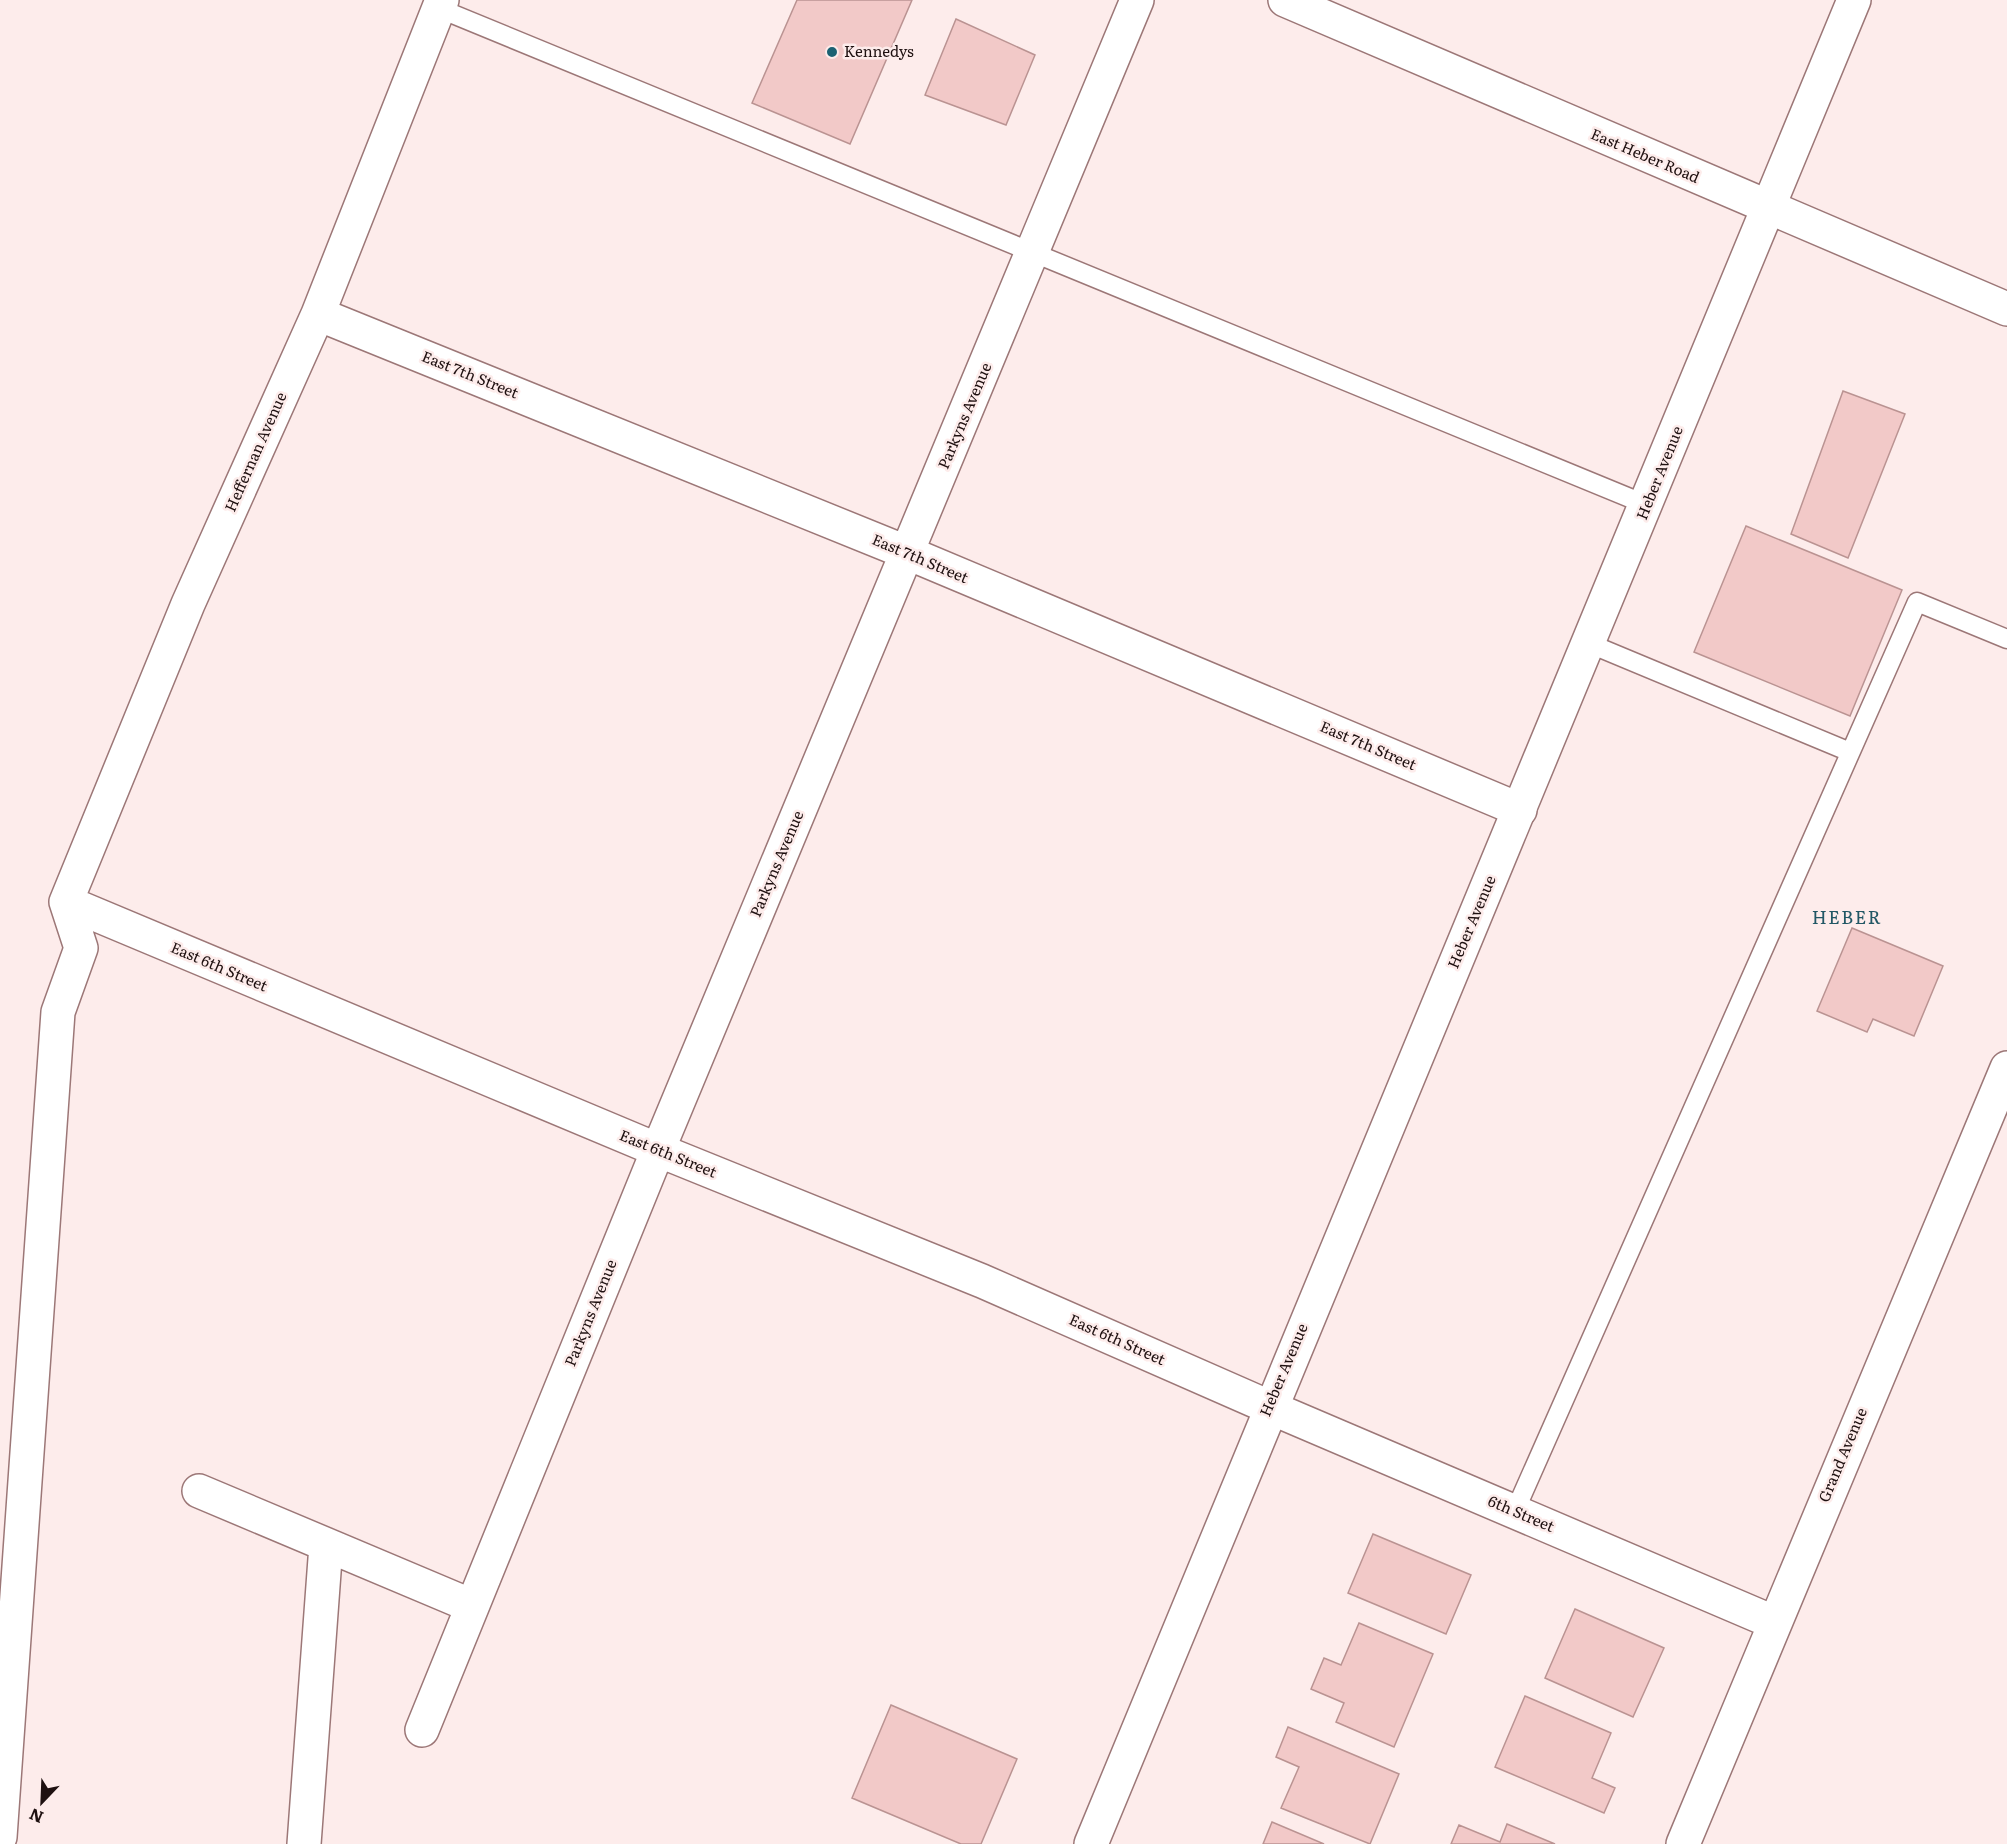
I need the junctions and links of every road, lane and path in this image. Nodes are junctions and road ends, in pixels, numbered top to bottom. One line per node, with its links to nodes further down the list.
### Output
1 (1137, 0): 6 (street, Parkyns Avenue)
2 (1285, 0): 5 (street, East Heber Road)
3 (1854, 0): 5 (street, Heber Avenue)
4 (440, 4): 6 (lane); 8 (street, Heffernan Avenue)
5 (1768, 209): 7 (street, East Heber Road); 9 (street, Heber Avenue)
6 (1033, 251): 9 (lane); 10 (street, Parkyns Avenue)
7 (2007, 309)
8 (318, 314): 10 (street, East 7th Street); 15 (street, Heffernan Avenue)
9 (1647, 505): 12 (street, Heber Avenue)
10 (908, 553): 14 (street, East 7th Street); 17 (street, Parkyns Avenue)
11 (2007, 639): 13 (lane)
12 (1588, 643): 13 (lane); 14 (street, Heber Avenue)
13 (1850, 752): 20 (lane)
14 (1520, 810): 18 (street, Heber Avenue)
15 (66, 902): 17 (street, East 6th Street); 25 (street)
16 (2007, 1068): 23 (street, Grand Avenue)
17 (658, 1150): 18 (street, East 6th Street); 22 (street, Parkyns Avenue)
18 (1269, 1407): 20 (street, 6th Street); 27 (street, Heber Avenue)
19 (199, 1491): 21 (street)
20 (1515, 1512): 23 (street, 6th Street)
21 (326, 1545): 22 (street); 26 (street)
22 (472, 1606): 24 (street, Parkyns Avenue)
23 (1773, 1622): 28 (street, Grand Avenue)
24 (422, 1730)
25 (0, 1837)
26 (304, 1844)
27 (1091, 1844)
28 (1683, 1844)

